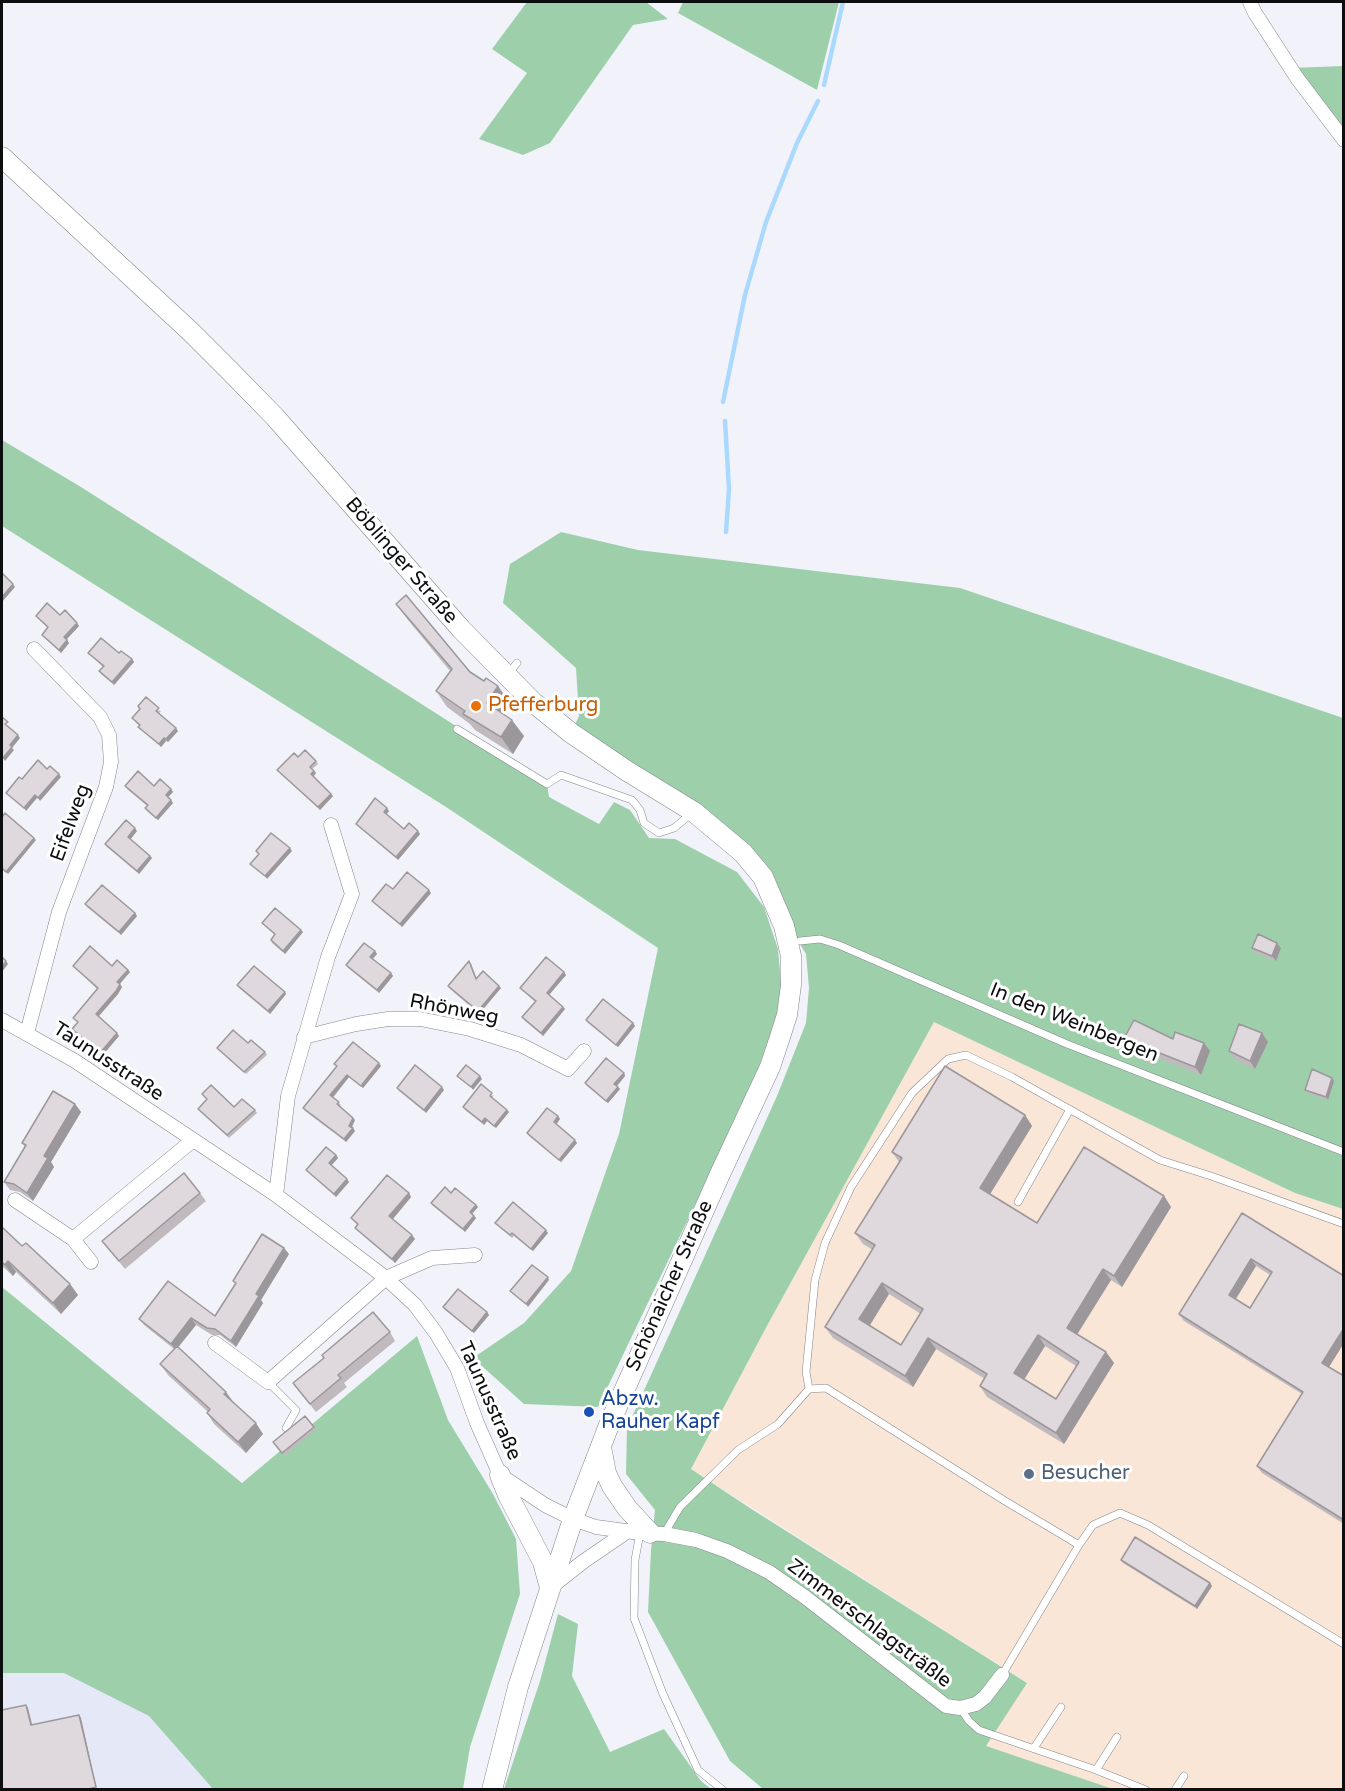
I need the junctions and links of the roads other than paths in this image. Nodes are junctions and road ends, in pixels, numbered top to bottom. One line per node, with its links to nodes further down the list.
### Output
1 (1250, 2): 2 (street)
2 (1344, 140)
3 (2, 157): 6 (main road, Böblinger Straße)
4 (34, 649): 10 (street, Eifelweg)
5 (458, 729): 6 (lane)
6 (694, 812): 8 (main road, Böblinger Straße)
7 (331, 825): 11 (street)
8 (793, 947): 15 (lane, In den Weinbergen); 28 (main road, Schönaicher Straße)
9 (2, 1020): 10 (street, Taunusstraße)
10 (27, 1033): 14 (street, Taunusstraße)
11 (304, 1037): 12 (street, Rhönweg); 16 (street)
12 (584, 1051)
13 (1069, 1111): 18 (lane); 19 (lane); 26 (lane)
14 (192, 1141): 16 (street, Taunusstraße); 20 (street)
15 (1344, 1152)
16 (276, 1195): 23 (street, Taunusstraße)
17 (15, 1200): 20 (street)
18 (1018, 1202)
19 (1344, 1224)
20 (73, 1239): 22 (street)
21 (475, 1255): 23 (street)
22 (91, 1262)
23 (386, 1278): 25 (street); 29 (street, Taunusstraße)
24 (215, 1343): 25 (street)
25 (268, 1382): 27 (lane)
26 (809, 1389): 31 (lane); 32 (lane)
27 (286, 1428)
28 (601, 1447): 30 (main road, Schönaicher Straße); 31 (main road)
29 (500, 1476): 30 (street, Taunusstraße); 33 (main road)
30 (573, 1520): 31 (street, Zimmerschlagsträßle); 33 (main road, Schönaicher Straße)
31 (646, 1533): 33 (street); 37 (street, Zimmerschlagsträßle); 43 (lane)
32 (1079, 1545): 34 (lane); 35 (lane)
33 (550, 1588): 42 (main road, Schönaicher Straße)
34 (1344, 1644)
35 (1002, 1675): 37 (street)
36 (1061, 1707): 39 (lane)
37 (960, 1708): 39 (lane, Zimmerschlagsträßle)
38 (1117, 1737): 40 (lane)
39 (1034, 1748): 40 (lane, Zimmerschlagsträßle)
40 (1096, 1770): 44 (lane, Zimmerschlagsträßle)
41 (1184, 1776): 45 (lane)
42 (492, 1790)
43 (723, 1790)
44 (1146, 1790)
45 (1175, 1790)

